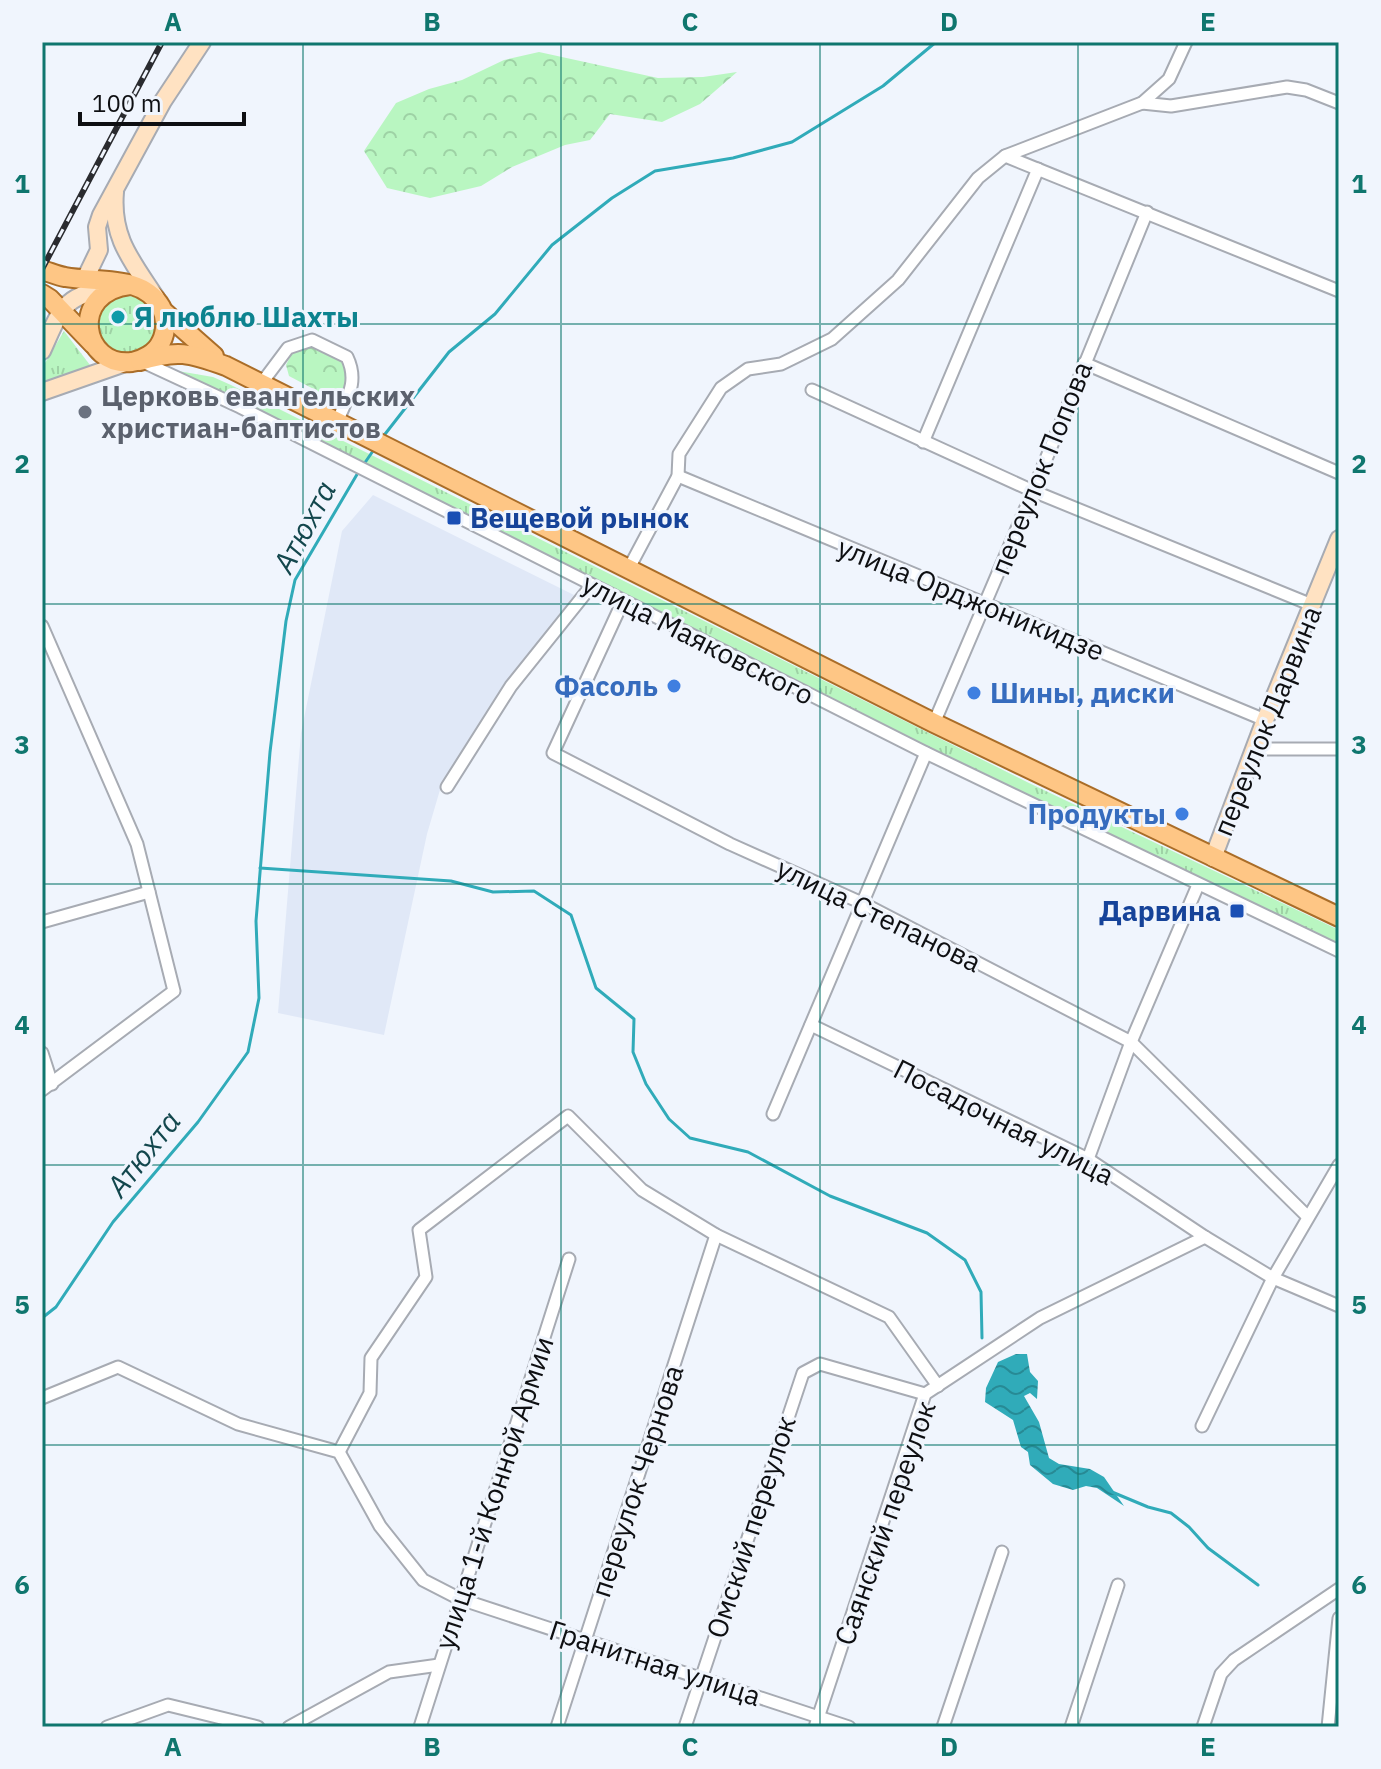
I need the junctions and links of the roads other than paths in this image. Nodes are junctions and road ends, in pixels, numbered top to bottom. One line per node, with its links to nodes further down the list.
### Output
1 (202, 42): 7 (street)
2 (1186, 42): 3 (street)
3 (1142, 103): 4 (street); 5 (street)
4 (1339, 103)
5 (1005, 156): 6 (street); 27 (street)
6 (1038, 169): 8 (street); 25 (street)
7 (116, 188): 10 (street); 14 (street)
8 (1147, 212): 12 (street); 19 (street, переулок Попова)
9 (42, 270): 10 (main road)
10 (85, 279): 11 (main road)
11 (122, 286): 14 (main road); 15 (street); 16 (main road)
12 (1339, 291)
13 (42, 294): 15 (main road)
14 (160, 305): 18 (main road); 20 (main road, улица Маяковского)
15 (60, 310): 16 (main road); 17 (street)
16 (97, 349): 18 (main road)
17 (42, 351)
18 (132, 362): 20 (main road, улица Маяковского); 23 (street); 31 (street, улица Маяковского)
19 (1084, 363): 26 (street); 28 (street, переулок Попова)
20 (226, 366): 21 (main road, улица Маяковского)
21 (261, 384): 24 (main road, улица Маяковского); 24 (street)
22 (812, 390): 25 (street)
23 (42, 392)
24 (343, 425): 30 (main road, улица Маяковского)
25 (923, 442): 28 (street)
26 (1339, 473)
27 (678, 476): 30 (street); 33 (street, улица Орджоникидзе)
28 (1033, 491): 33 (street, переулок Попова); 34 (street)
29 (1339, 539): 34 (street, переулок Дарвина)
30 (629, 568): 37 (main road, улица Маяковского)
31 (592, 585): 32 (street, улица Маяковского); 41 (street)
32 (623, 601): 40 (street, улица Маяковского); 45 (street, улица Степанова)
33 (985, 605): 36 (street, улица Орджоникидзе); 37 (street, переулок Попова)
34 (1312, 605): 36 (street, переулок Дарвина)
35 (42, 626): 44 (street)
36 (1265, 720): 38 (street, переулок Дарвина)
37 (934, 723): 42 (main road, улица Маяковского)
38 (1254, 749): 39 (street); 42 (street, переулок Дарвина)
39 (1339, 749)
40 (926, 753): 43 (street, улица Маяковского); 45 (street)
41 (447, 787)
42 (1213, 858): 46 (main road, улица Маяковского)
43 (1198, 885): 48 (street, улица Маяковского); 50 (street)
44 (149, 892): 47 (street); 52 (street)
45 (862, 903): 49 (street); 50 (street, улица Степанова)
46 (1339, 917)
47 (42, 922)
48 (1339, 951)
49 (811, 1025): 53 (street); 54 (street, Посадочная улица)
50 (1131, 1042): 54 (street); 56 (street, улица Степанова)
51 (42, 1053): 52 (street)
52 (47, 1087)
53 (773, 1114)
54 (1088, 1159): 58 (street, Посадочная улица)
55 (1339, 1165): 56 (street)
56 (1308, 1217): 60 (street)
57 (716, 1235): 62 (street); 66 (street); 72 (street, переулок Чернова)
58 (1205, 1237): 60 (street, Посадочная улица); 62 (street, Саянский переулок)
59 (569, 1259): 70 (street, улица 1-й Конной Армии)
60 (1273, 1278): 61 (street); 65 (street)
61 (1339, 1306)
62 (938, 1386): 63 (street, Саянский переулок)
63 (925, 1394): 74 (street, Омский переулок); 75 (street, Саянский переулок)
64 (42, 1398): 66 (street)
65 (1202, 1426)
66 (339, 1452): 70 (street, Гранитная улица)
67 (1002, 1552): 83 (street)
68 (1118, 1585): 84 (street)
69 (1339, 1589): 85 (street)
70 (460, 1599): 72 (street, Гранитная улица); 73 (street, улица 1-й Конной Армии)
71 (1339, 1618): 86 (street)
72 (585, 1640): 74 (street, Гранитная улица); 80 (street, переулок Чернова)
73 (439, 1665): 78 (street); 79 (street, улица 1-й Конной Армии)
74 (701, 1678): 75 (street, Гранитная улица); 81 (street, Омский переулок)
75 (817, 1722): 82 (street, Гранитная улица)
76 (107, 1727): 77 (street)
77 (258, 1727)
78 (289, 1727)
79 (420, 1727)
80 (557, 1727)
81 (685, 1727)
82 (849, 1727)
83 (943, 1727)
84 (1071, 1727)
85 (1203, 1727)
86 (1328, 1727)

